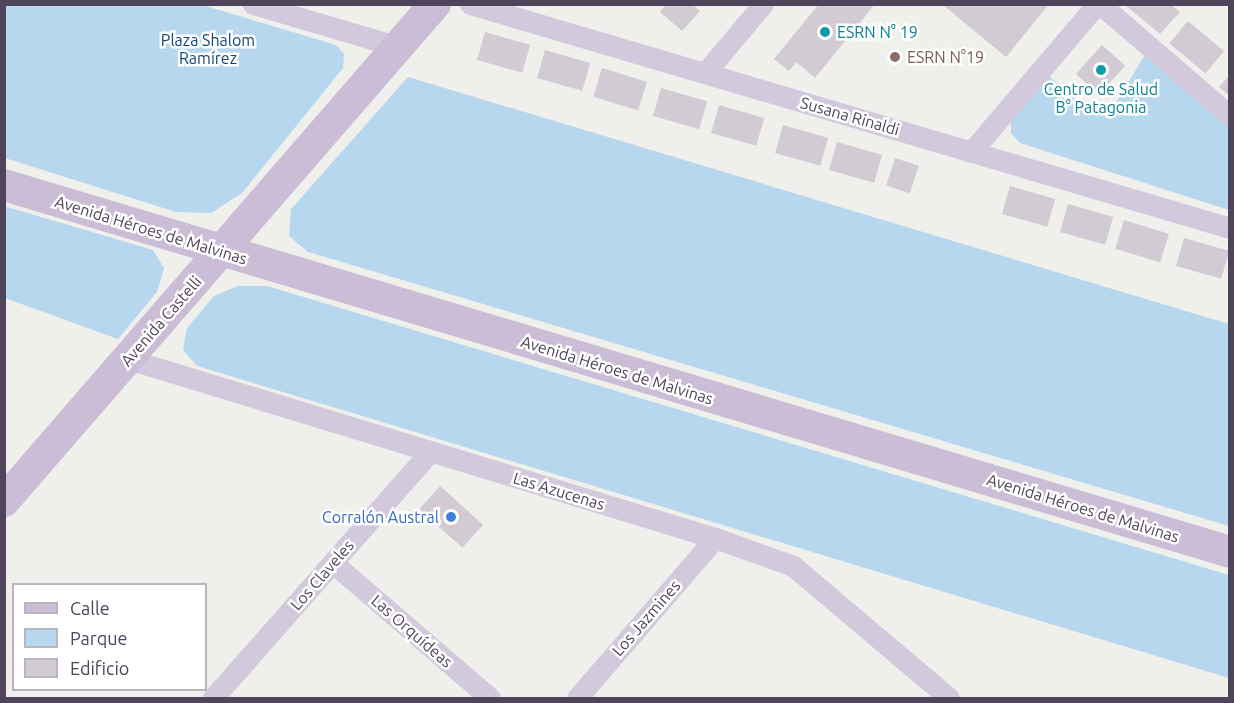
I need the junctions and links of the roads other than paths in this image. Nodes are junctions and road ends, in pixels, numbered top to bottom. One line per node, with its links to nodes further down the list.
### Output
1 (253, 4): 6 (street)
2 (435, 4): 6 (main road, Avenida Castelli)
3 (470, 4): 7 (street, Susana Rinaldi)
4 (763, 4): 7 (street)
5 (1099, 4): 8 (street); 9 (street)
6 (399, 47): 12 (main road, Avenida Castelli)
7 (705, 74): 9 (street, Susana Rinaldi)
8 (1230, 116)
9 (971, 152): 11 (street, Susana Rinaldi)
10 (4, 185): 12 (main road, Avenida Héroes de Malvinas)
11 (1230, 228)
12 (221, 252): 13 (main road, Avenida Castelli); 17 (main road, Avenida Héroes de Malvinas)
13 (128, 359): 14 (street, Las Azucenas); 15 (main road, Avenida Castelli)
14 (430, 452): 16 (street, Las Azucenas); 18 (street, Los Claveles)
15 (4, 501)
16 (715, 537): 21 (street, Los Jazmines); 22 (street, Las Azucenas)
17 (1230, 552)
18 (333, 563): 19 (street, Los Claveles); 20 (street, Las Orquídeas)
19 (213, 699)
20 (490, 699)
21 (577, 699)
22 (949, 699)

